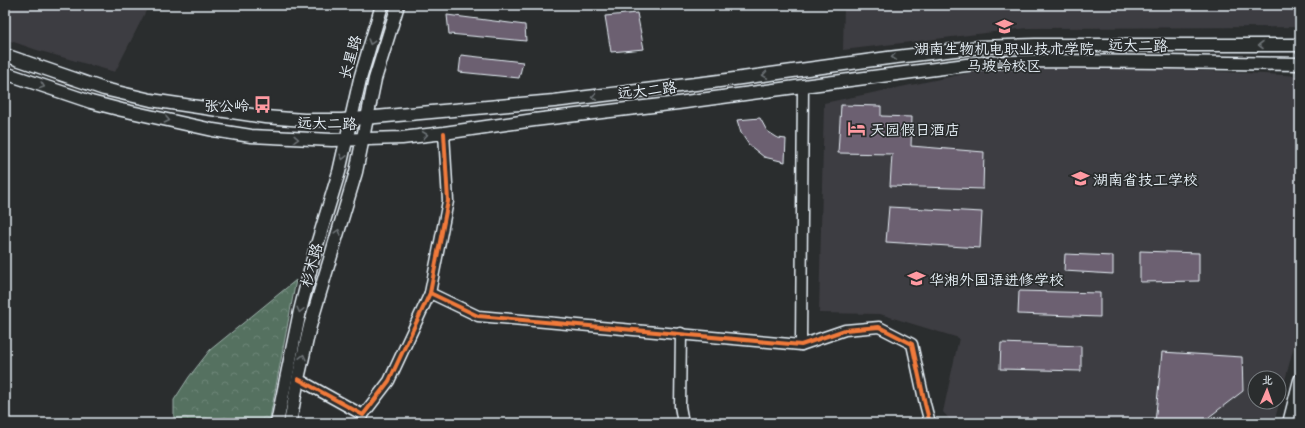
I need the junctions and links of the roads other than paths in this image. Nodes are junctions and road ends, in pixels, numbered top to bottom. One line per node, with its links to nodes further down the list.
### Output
1 (382, 5): 9 (main road, 长星路, one-way to 9)
2 (398, 5): 8 (main road, 长星路)
3 (1300, 45): 8 (main road, 远大二路, one-way to 8)
4 (5, 55): 9 (main road, 远大二路)
5 (1300, 64): 7 (main road, 远大二路)
6 (5, 74): 12 (main road, 远大二路, one-way to 12)
7 (803, 86): 10 (main road, 远大二路); 15 (street)
8 (368, 118): 9 (main road, 远大二路); 11 (main road, 杉木路)
9 (351, 119): 12 (main road, 杉木路)
10 (444, 133): 11 (main road, 远大二路, one-way to 10); 13 (street)
11 (363, 139): 12 (main road, 远大二路); 16 (main road, 杉木路, one-way to 11)
12 (347, 140): 18 (main road, 杉木路, one-way to 18)
13 (430, 293): 14 (street); 16 (street)
14 (681, 334): 15 (street); 20 (street)
15 (801, 345): 21 (street)
16 (298, 379): 19 (main road, 杉木路)
17 (1300, 380): 22 (main road)
18 (277, 423)
19 (290, 423)
20 (683, 423)
21 (930, 423)
22 (1289, 423)

